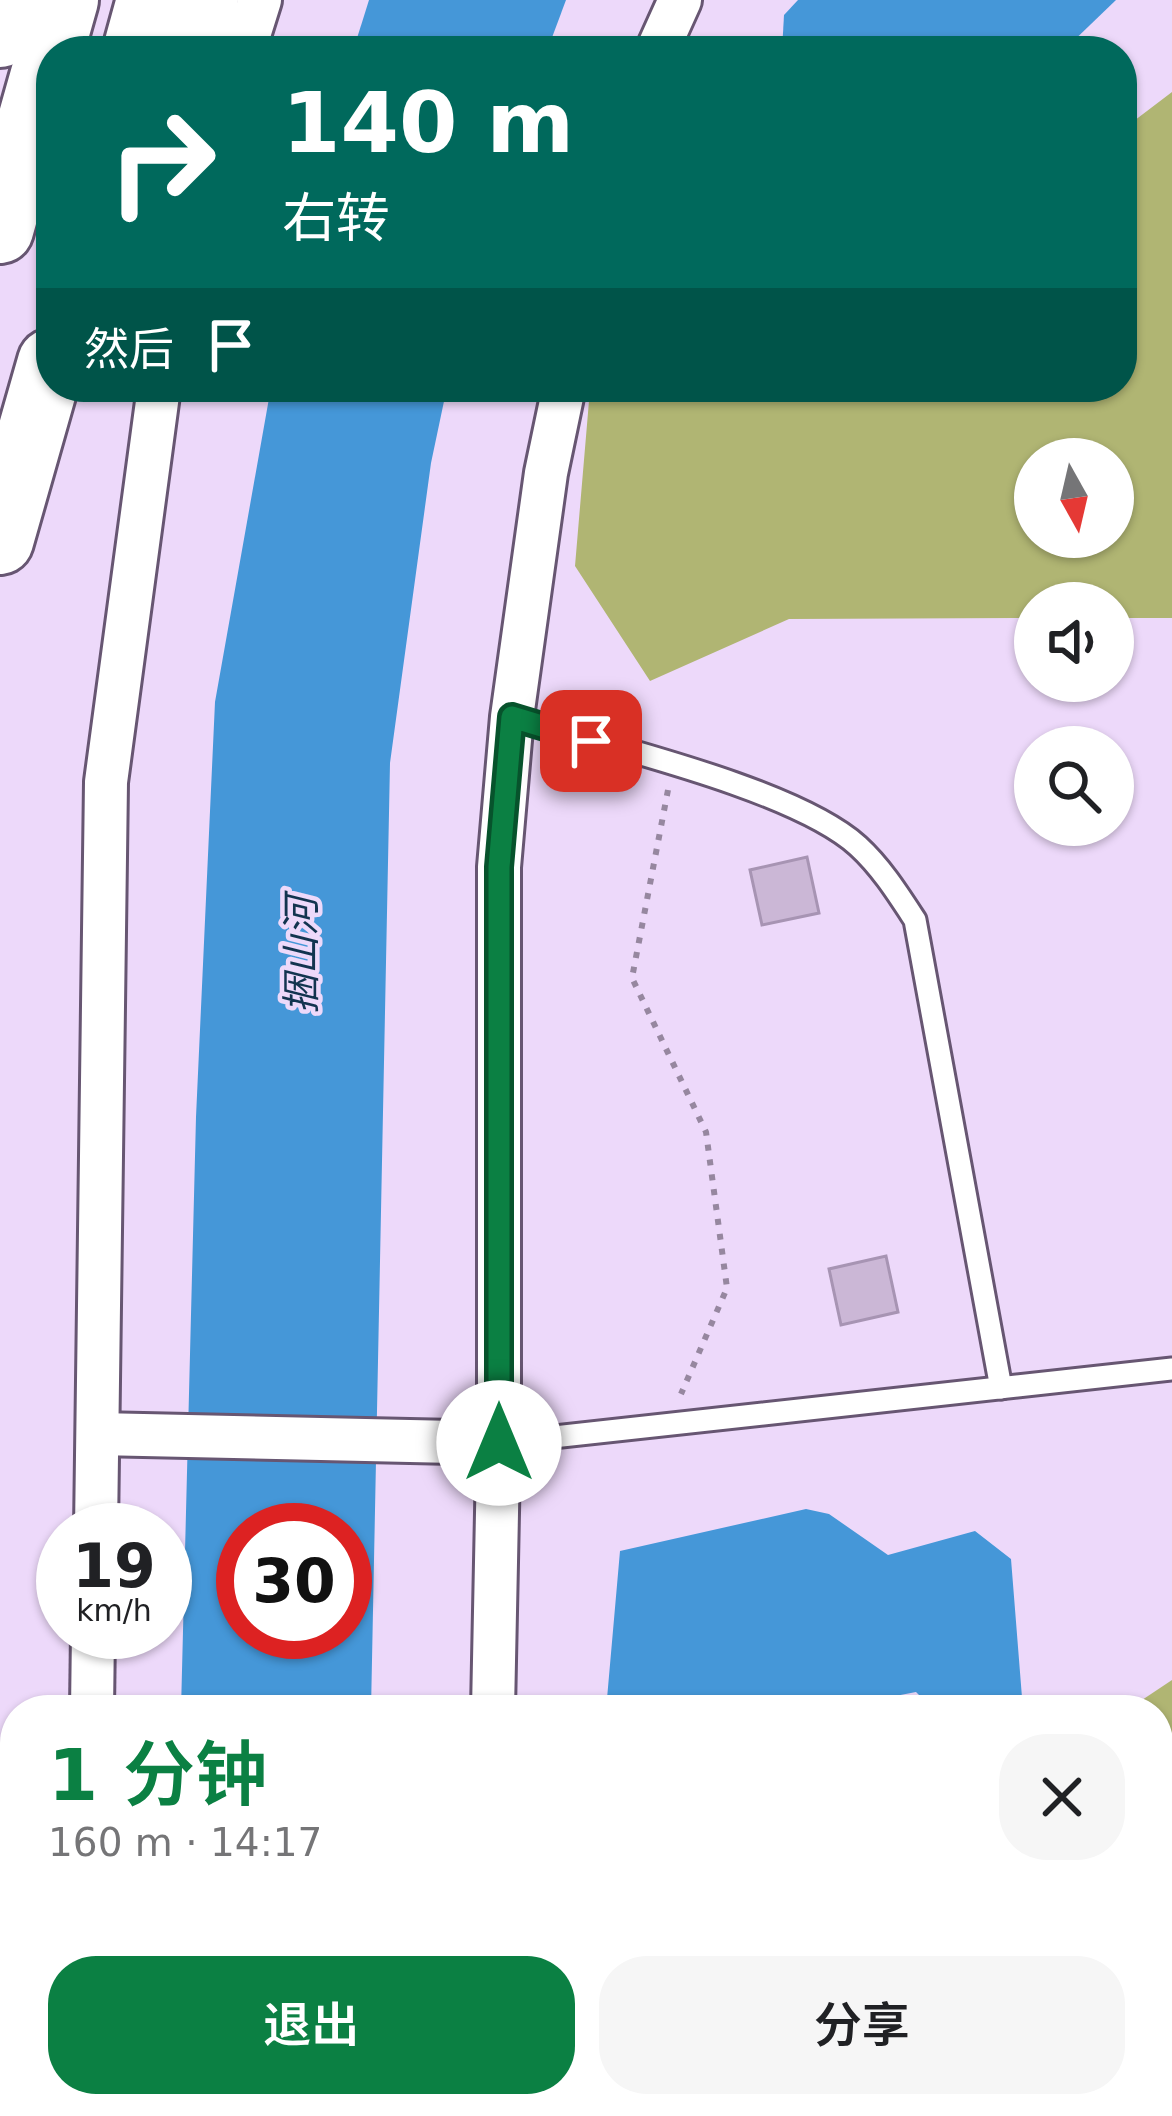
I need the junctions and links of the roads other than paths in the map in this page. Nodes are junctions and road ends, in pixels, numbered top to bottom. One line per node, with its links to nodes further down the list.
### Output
1 (8, 0): 7 (main road)
2 (65, 0): 8 (main road)
3 (150, 0): 9 (main road)
4 (205, 0): 10 (main road)
5 (260, 0): 11 (street)
6 (680, 0): 12 (street)
7 (0, 34)
8 (55, 36)
9 (140, 36)
10 (194, 36)
11 (249, 36)
12 (664, 36)
13 (36, 103): 14 (main road)
14 (0, 230)
15 (157, 402): 22 (street)
16 (561, 402): 19 (street)
17 (42, 411): 18 (main road)
18 (0, 541)
19 (512, 717): 21 (lane); 23 (street)
20 (1172, 1369): 21 (lane)
21 (1001, 1388): 23 (lane)
22 (98, 1434): 23 (street); 24 (street)
23 (499, 1443): 27 (street)
24 (96, 1503)
25 (93, 1659): 26 (street)
26 (92, 1695)
27 (493, 1695)

